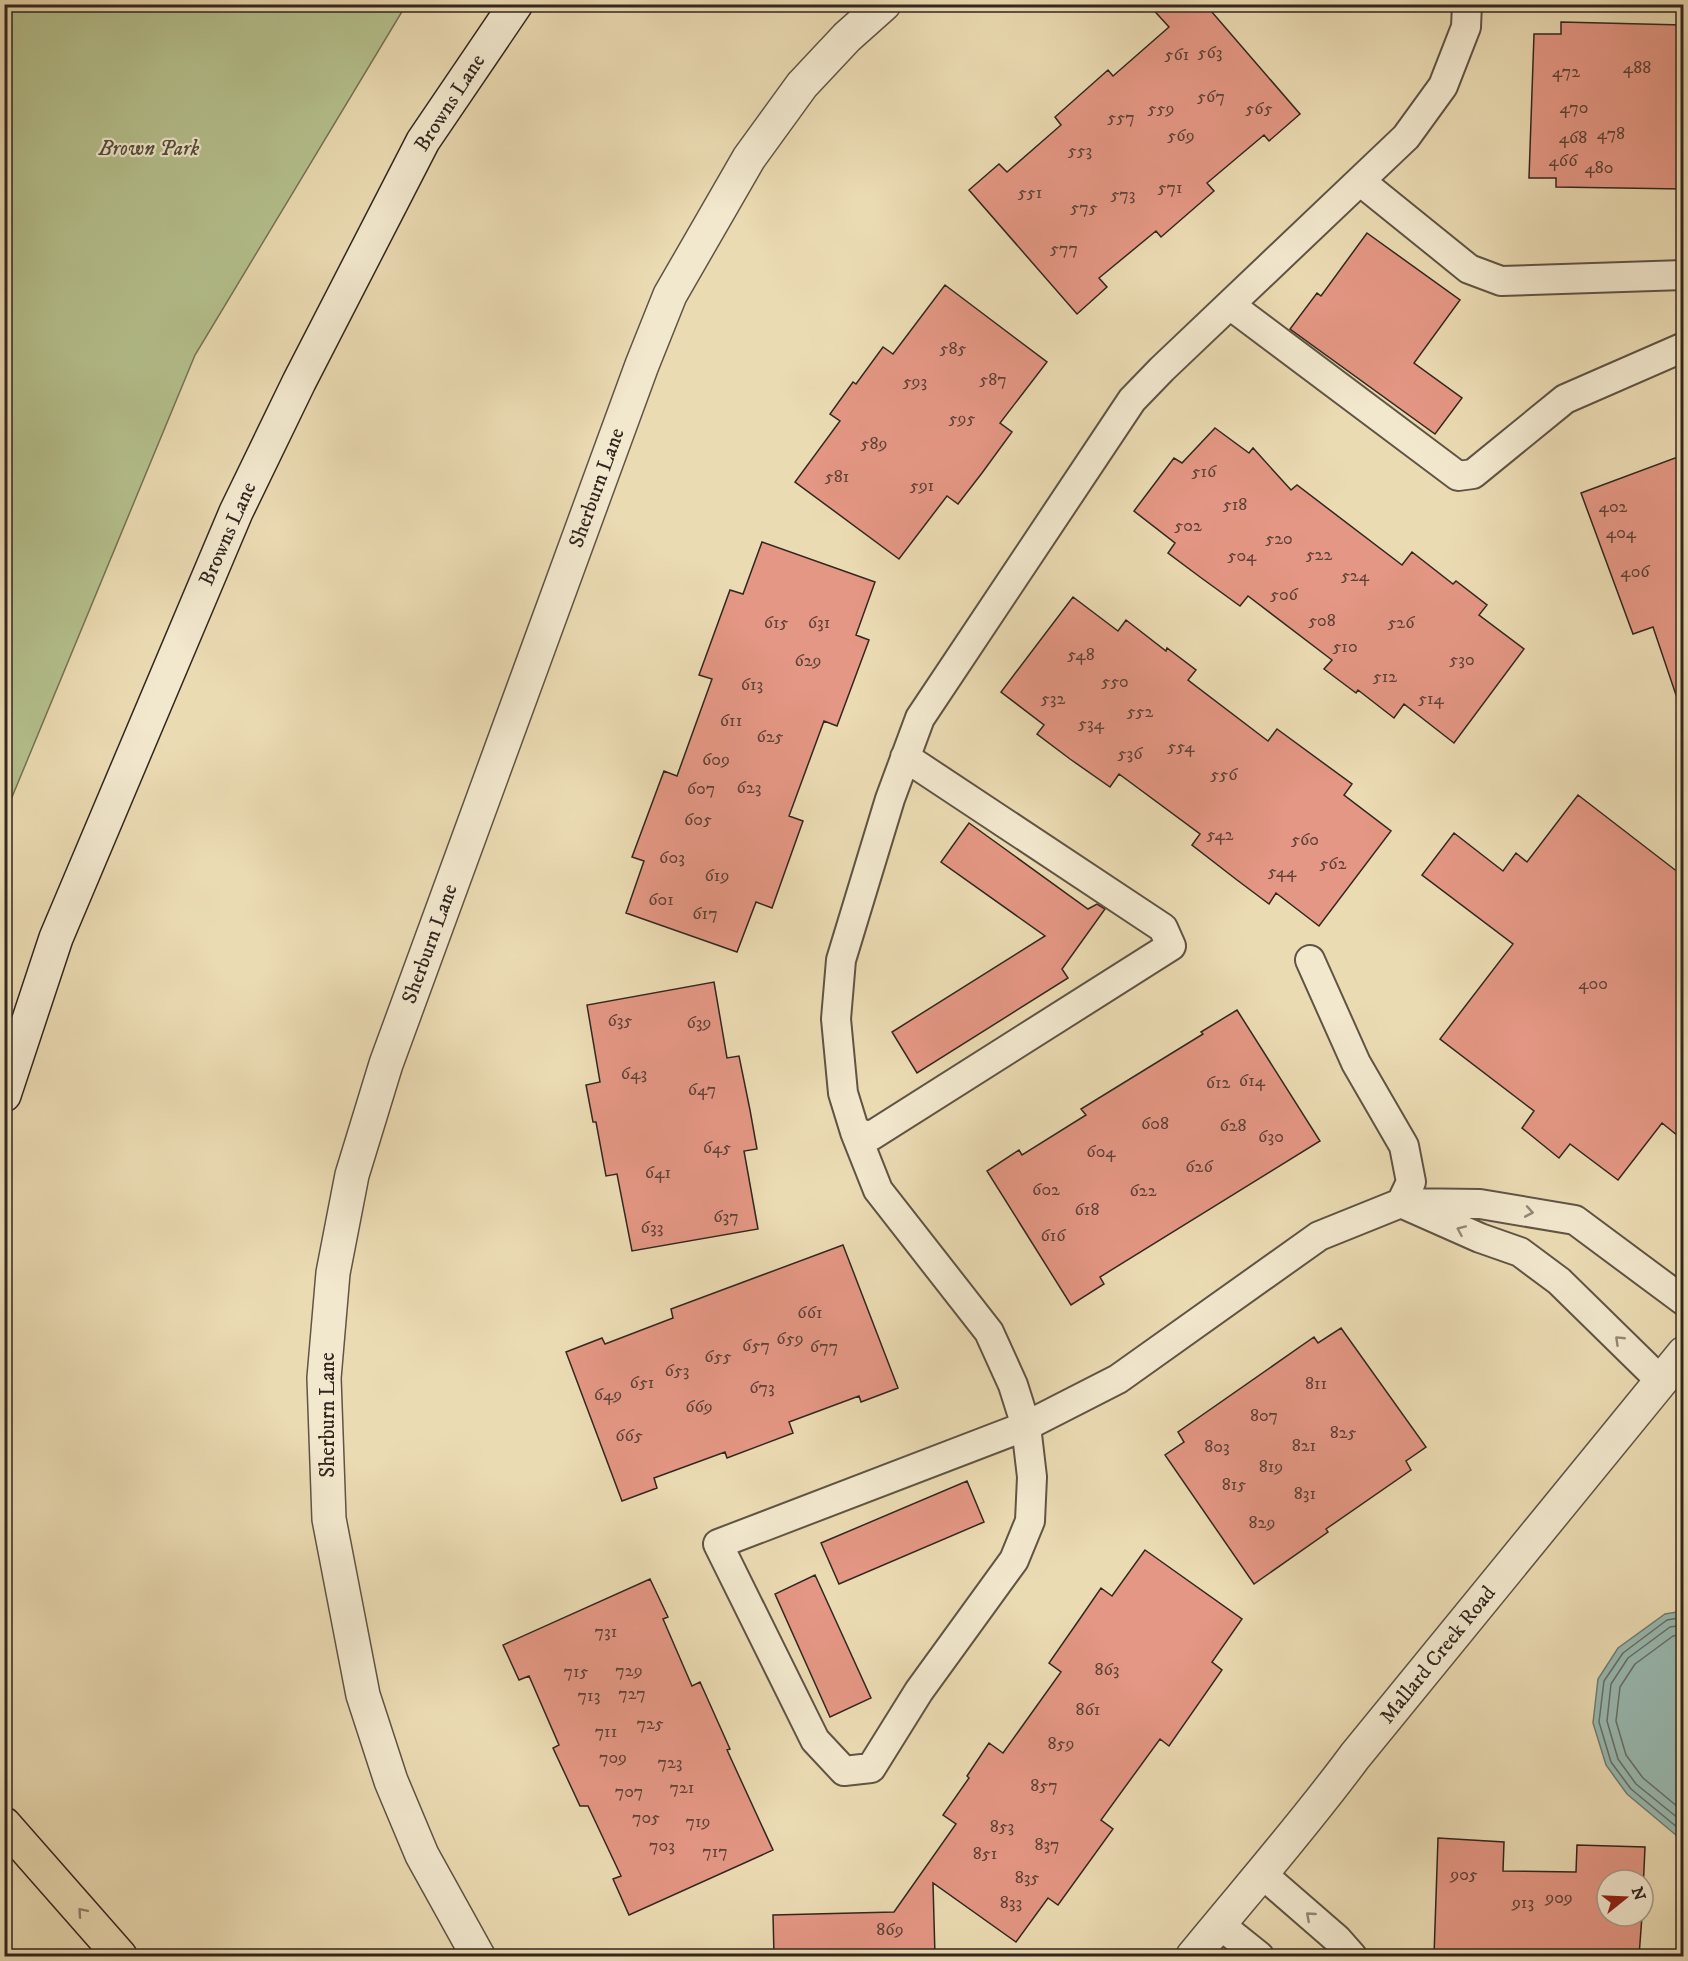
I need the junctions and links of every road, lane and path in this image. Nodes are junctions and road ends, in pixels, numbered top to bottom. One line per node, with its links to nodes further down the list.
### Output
1 (516, 4): 10 (street, Browns Lane)
2 (884, 4): 21 (street, Sherburn Lane)
3 (1467, 4): 4 (lane)
4 (1360, 181): 5 (lane); 6 (lane)
5 (1683, 275)
6 (1230, 305): 7 (lane); 8 (lane)
7 (1683, 347)
8 (905, 757): 11 (lane); 11 (lane)
9 (1310, 960): 12 (lane)
10 (4, 1095)
11 (855, 1132): 16 (lane)
12 (1401, 1203): 13 (lane, one-way to 13); 15 (lane, one-way to 12); 16 (lane)
13 (1683, 1301)
14 (1683, 1353): 15 (street, Mallard Creek Road)
15 (1661, 1381): 18 (street, Mallard Creek Road)
16 (1026, 1426): 16 (lane)
17 (4, 1824): 20 (highway, one-way to 17)
18 (1261, 1873): 19 (street, Mallard Creek Road); 24 (lane, one-way to 18)
19 (1219, 1924): 22 (street, Mallard Creek Road); 23 (lane)
20 (120, 1956)
21 (478, 1956)
22 (1193, 1956)
23 (1259, 1956)
24 (1352, 1956)

